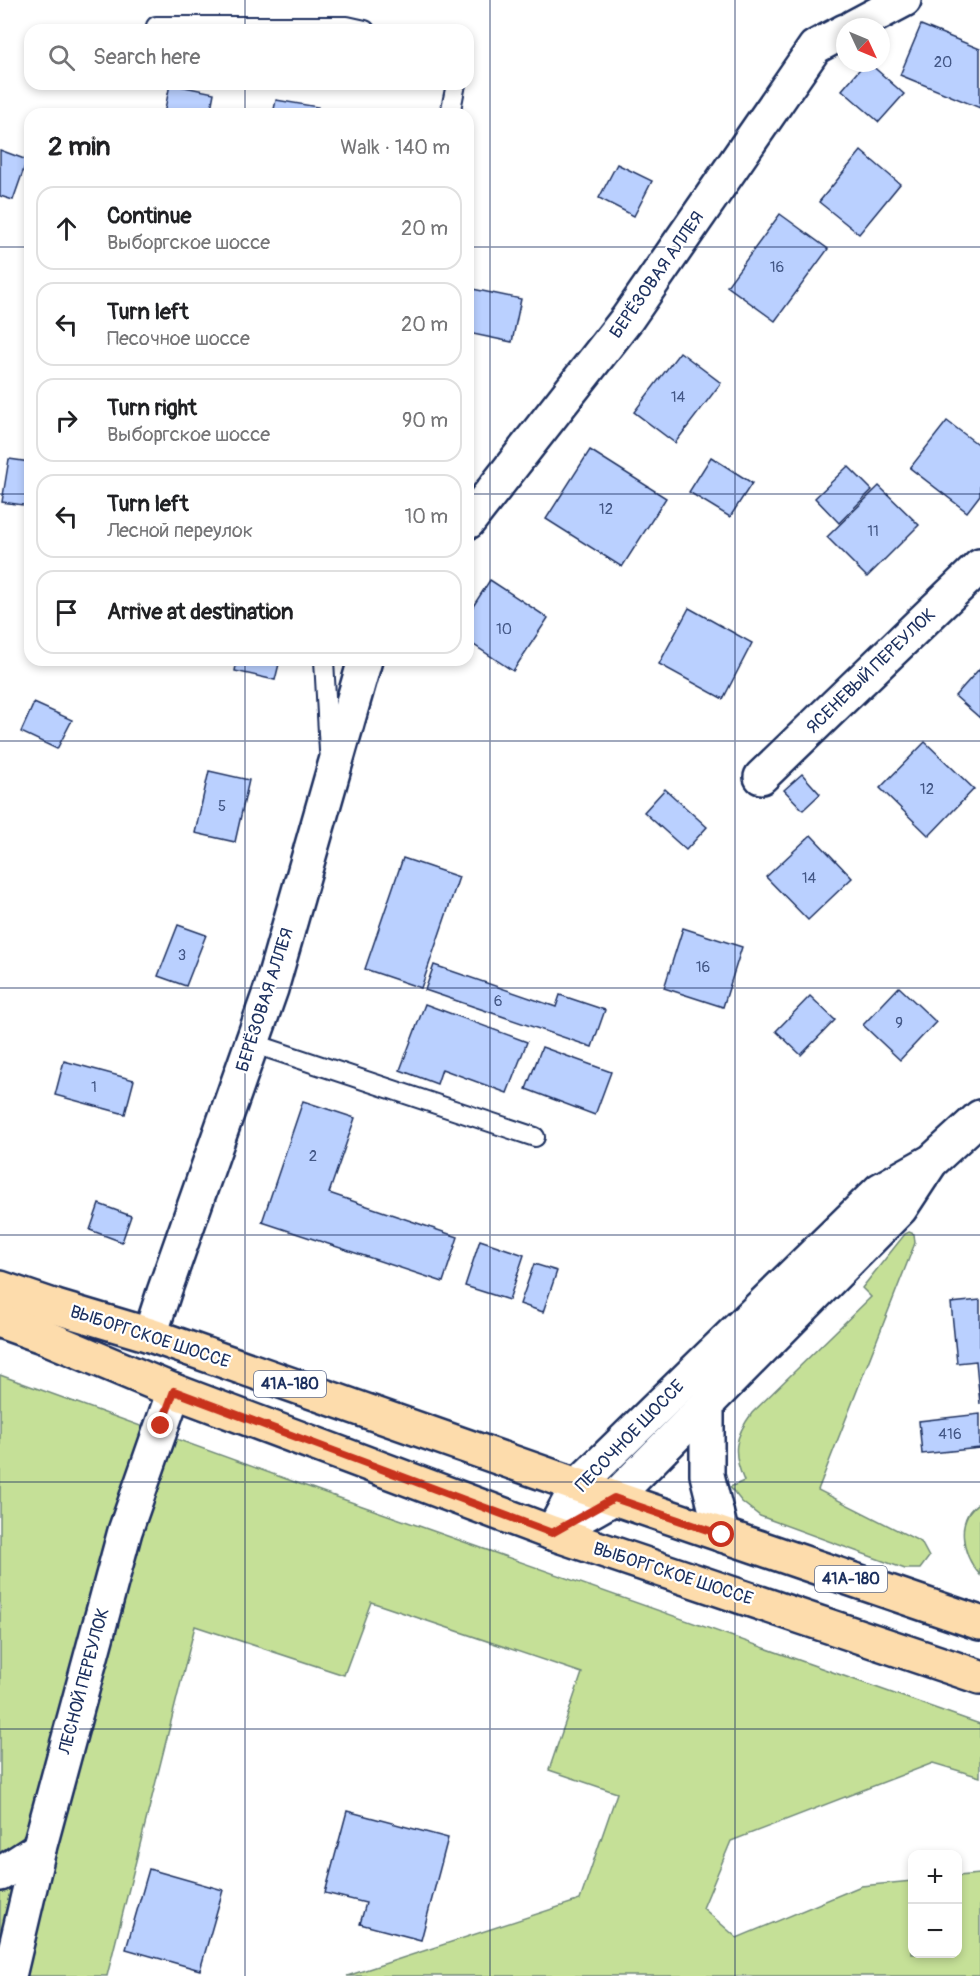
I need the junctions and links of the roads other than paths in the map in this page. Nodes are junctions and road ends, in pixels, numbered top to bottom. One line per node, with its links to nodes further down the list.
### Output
1 (904, 0): 2 (street)
2 (870, 18)
3 (836, 36): 6 (street, БЕРЁЗОВАЯ АЛЛЕЯ)
4 (455, 90): 5 (lane)
5 (451, 108)
6 (474, 514)
7 (980, 566): 10 (street, ЯСЕНЕВЫЙ ПЕРЕУЛОК)
8 (324, 666): 11 (lane)
9 (363, 666): 11 (street, БЕРЁЗОВАЯ АЛЛЕЯ)
10 (761, 777)
11 (331, 780): 12 (street, БЕРЁЗОВАЯ АЛЛЕЯ)
12 (252, 1043): 14 (lane); 18 (street, БЕРЁЗОВАЯ АЛЛЕЯ)
13 (980, 1117): 15 (street, ПЕСОЧНОЕ ШОССЕ)
14 (535, 1137)
15 (932, 1161): 20 (street, ПЕСОЧНОЕ ШОССЕ); 21 (street, ПЕСОЧНОЕ ШОССЕ)
16 (0, 1288): 18 (main road, ВЫБОРГСКОЕ ШОССЕ / 41А-180)
17 (0, 1322): 19 (main road, ВЫБОРГСКОЕ ШОССЕ / 41А-180)
18 (150, 1335): 21 (main road, ВЫБОРГСКОЕ ШОССЕ / 41А-180)
19 (174, 1391): 23 (main road, ВЫБОРГСКОЕ ШОССЕ / 41А-180); 27 (street, ЛЕСНОЙ ПЕРЕУЛОК)
20 (707, 1406): 22 (street, ПЕСОЧНОЕ ШОССЕ); 24 (street)
21 (578, 1485): 22 (main road, ВЫБОРГСКОЕ ШОССЕ / 41А-180); 23 (street, ПЕСОЧНОЕ ШОССЕ)
22 (614, 1498): 23 (street, ПЕСОЧНОЕ ШОССЕ); 24 (main road, ВЫБОРГСКОЕ ШОССЕ / 41А-180)
23 (552, 1533): 26 (main road, ВЫБОРГСКОЕ ШОССЕ / 41А-180)
24 (722, 1535): 25 (main road, ВЫБОРГСКОЕ ШОССЕ / 41А-180)
25 (980, 1623)
26 (980, 1677)
27 (39, 1849): 28 (street); 29 (street, ЛЕСНОЙ ПЕРЕУЛОК)
28 (0, 1874)
29 (9, 1976)

